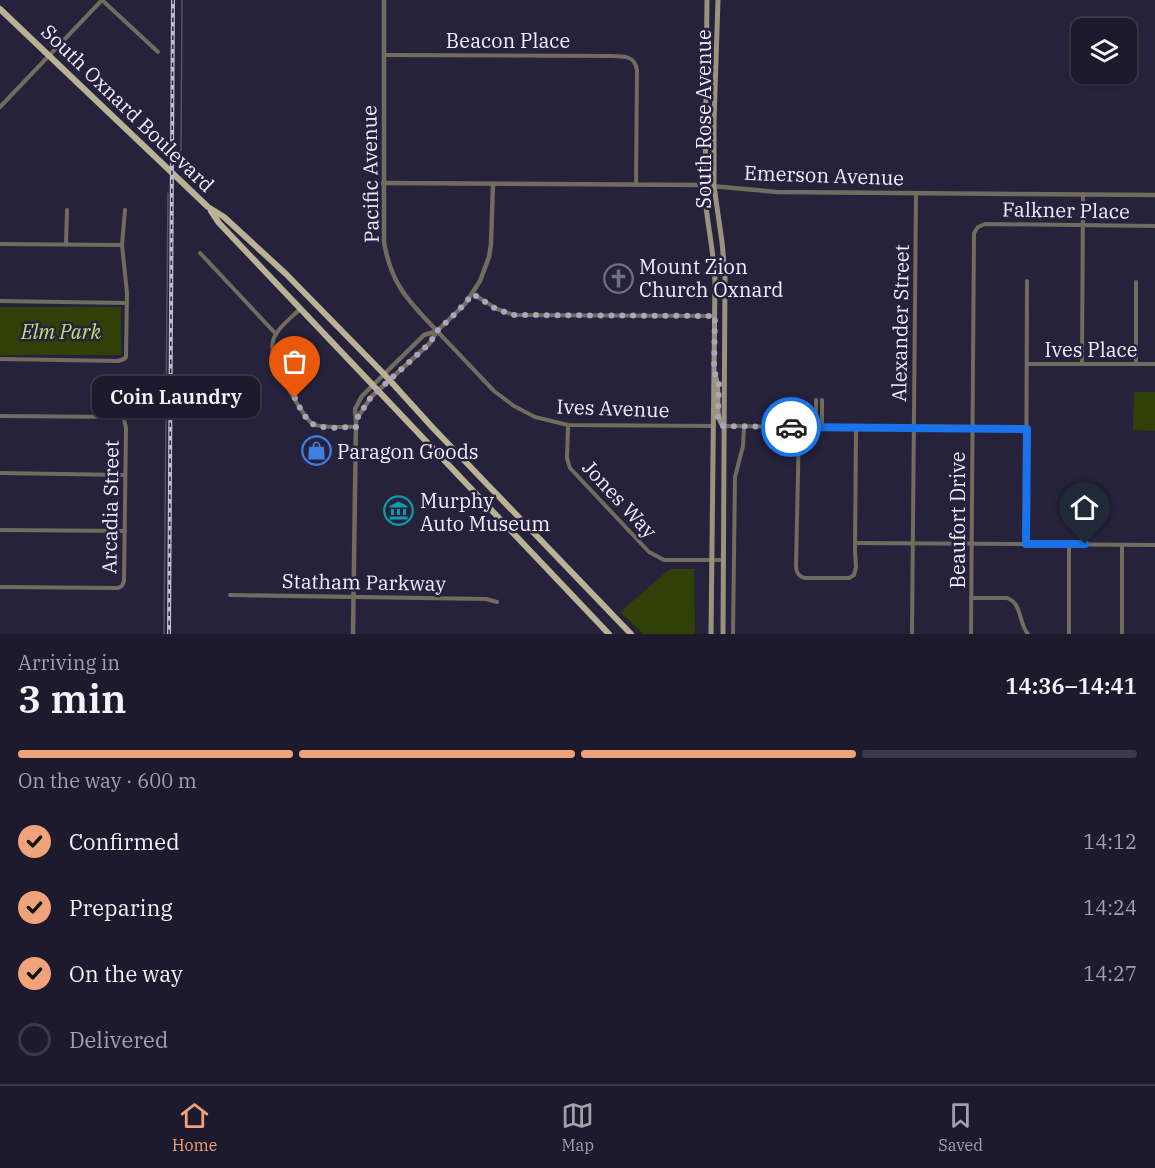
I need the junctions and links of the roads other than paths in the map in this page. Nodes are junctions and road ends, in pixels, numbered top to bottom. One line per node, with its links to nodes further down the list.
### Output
1 (102, 0): 6 (street); 7 (street)
2 (384, 0): 8 (street, Pacific Avenue)
3 (707, 0): 13 (main road, South Rose Avenue)
4 (718, 0): 14 (main road, South Rose Avenue)
5 (0, 9): 7 (main road, South Oxnard Boulevard)
6 (158, 52)
7 (49, 55): 9 (street); 18 (main road, South Oxnard Boulevard)
8 (384, 55): 10 (street, Pacific Avenue); 12 (street, Beacon Place)
9 (0, 107)
10 (383, 183): 11 (street, Emerson Avenue); 35 (street, Pacific Avenue)
11 (493, 184): 12 (street, Emerson Avenue); 30 (street)
12 (636, 185): 13 (street, Emerson Avenue)
13 (705, 186): 14 (street, Emerson Avenue); 34 (main road, South Rose Avenue)
14 (714, 186): 15 (street, Emerson Avenue); 53 (main road, South Rose Avenue)
15 (916, 193): 16 (street, Emerson Avenue); 60 (street, Alexander Street)
16 (1083, 194): 17 (street, Emerson Avenue); 21 (street)
17 (1155, 195)
18 (208, 207): 33 (main road, South Oxnard Boulevard); 43 (main road, South Oxnard Boulevard)
19 (67, 210): 25 (street)
20 (125, 210): 26 (street)
21 (1083, 226): 22 (street, Falkner Place); 23 (street, Falkner Place); 39 (street)
22 (1155, 226)
23 (978, 227): 61 (street, Beaufort Drive)
24 (0, 244): 25 (street)
25 (66, 244): 26 (street)
26 (122, 245): 32 (street)
27 (200, 253): 36 (street)
28 (1028, 281): 38 (street)
29 (1136, 282): 40 (street)
30 (473, 294): 34 (street); 35 (street)
31 (0, 302): 32 (street)
32 (127, 303): 37 (street)
33 (301, 309): 36 (street); 45 (main road, South Oxnard Boulevard)
34 (715, 316): 42 (main road, South Rose Avenue)
35 (437, 331): 43 (street); 44 (street); 51 (street, Ives Avenue)
36 (276, 334): 55 (street)
37 (0, 359)
38 (1027, 364): 39 (street, Ives Place); 62 (street)
39 (1082, 364): 40 (street, Ives Place)
40 (1136, 364): 41 (street, Ives Place)
41 (1155, 364)
42 (714, 371): 52 (main road, South Rose Avenue); 53 (main road)
43 (384, 374): 44 (main road, South Oxnard Boulevard); 45 (street)
44 (390, 381): 46 (street); 83 (main road, South Oxnard Boulevard)
45 (373, 385): 46 (main road, South Oxnard Boulevard); 50 (street)
46 (378, 391): 50 (street); 82 (main road, South Oxnard Boulevard)
47 (816, 400): 57 (street)
48 (822, 400): 58 (street)
49 (0, 416): 64 (street, Arcadia Street)
50 (356, 420): 55 (street)
51 (568, 425): 52 (street, Ives Avenue); 74 (street, Jones Way)
52 (714, 426): 74 (main road, South Rose Avenue)
53 (723, 426): 54 (street); 75 (main road, South Rose Avenue)
54 (744, 426): 56 (street); 86 (street)
55 (356, 427): 78 (street)
56 (799, 427): 57 (street); 67 (street)
57 (816, 427): 58 (street)
58 (822, 427): 59 (street)
59 (856, 427): 60 (street); 67 (street)
60 (914, 427): 61 (street); 68 (street, Alexander Street)
61 (972, 428): 62 (street); 69 (street, Beaufort Drive)
62 (1027, 429): 70 (street)
63 (0, 473): 64 (street)
64 (125, 475): 66 (street, Arcadia Street)
65 (0, 530): 66 (street)
66 (125, 531): 76 (street, Arcadia Street)
67 (855, 543): 68 (street)
68 (913, 544): 69 (street); 87 (street, Alexander Street)
69 (971, 544): 70 (street); 79 (street, Beaufort Drive)
70 (1026, 544): 71 (street)
71 (1069, 544): 72 (street); 90 (street)
72 (1122, 545): 73 (street); 91 (street)
73 (1155, 545)
74 (711, 560): 75 (street, Jones Way); 84 (main road, South Rose Avenue)
75 (723, 560): 85 (main road, South Rose Avenue)
76 (0, 587)
77 (230, 595): 78 (street, Statham Parkway)
78 (353, 597): 80 (street, Statham Parkway); 81 (street)
79 (971, 598): 88 (street, Beaufort Drive); 89 (street)
80 (497, 602)
81 (353, 634)
82 (609, 634)
83 (632, 634)
84 (711, 634)
85 (723, 634)
86 (733, 634)
87 (912, 634)
88 (971, 634)
89 (1028, 634)
90 (1069, 634)
91 (1122, 634)

